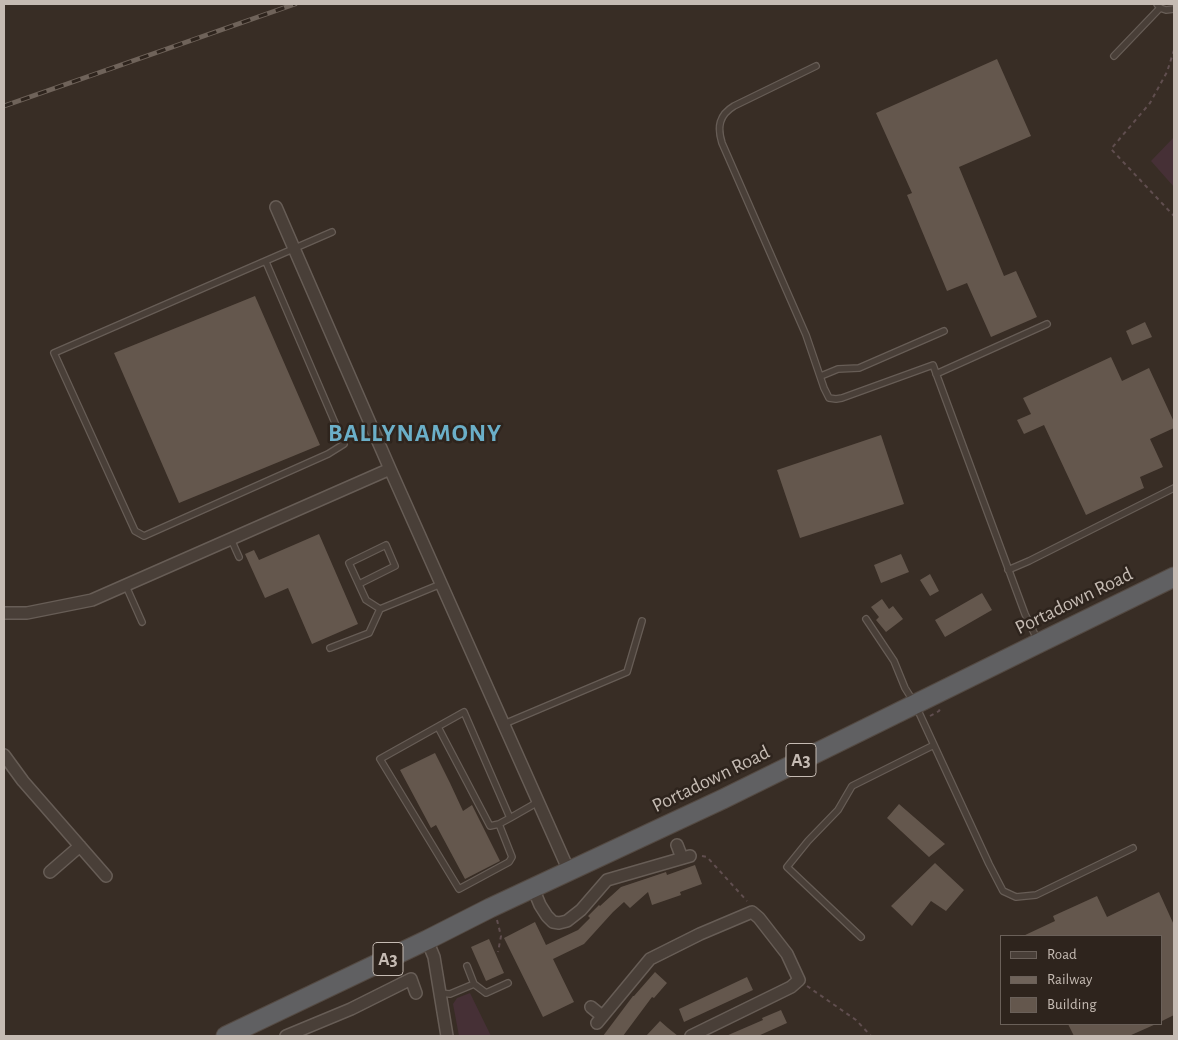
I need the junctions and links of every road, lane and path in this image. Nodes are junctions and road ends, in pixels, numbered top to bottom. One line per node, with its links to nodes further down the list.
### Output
1 (1159, 6): 2 (lane); 4 (lane)
2 (1174, 9)
3 (1174, 50): 7 (path)
4 (1114, 56)
5 (816, 66): 14 (lane)
6 (276, 207): 9 (street)
7 (1174, 216)
8 (332, 232): 9 (lane)
9 (294, 250): 10 (lane); 15 (street)
10 (266, 262): 10 (lane)
11 (1047, 324): 13 (lane)
12 (944, 331): 14 (lane)
13 (936, 374): 14 (lane); 19 (lane)
14 (821, 376)
15 (390, 469): 17 (street); 22 (street)
16 (1174, 488): 19 (lane)
17 (231, 539): 18 (lane); 23 (street)
18 (239, 557)
19 (1008, 570): 29 (lane)
20 (1174, 578): 29 (highway, Portadown Road / A3)
21 (359, 584): 21 (lane); 24 (lane)
22 (441, 584): 24 (lane); 32 (street)
23 (126, 586): 25 (street); 28 (lane)
24 (380, 609): 30 (lane)
25 (4, 613)
26 (866, 619): 31 (lane)
27 (642, 621): 32 (lane)
28 (142, 622)
29 (1039, 643): 31 (highway, Portadown Road / A3)
30 (330, 648)
31 (915, 704): 34 (lane); 43 (highway, Portadown Road / A3)
32 (504, 724): 36 (street)
33 (438, 726): 37 (lane); 38 (lane); 38 (lane)
34 (934, 745): 41 (lane); 49 (lane)
35 (4, 755): 40 (street)
36 (538, 802): 37 (lane); 43 (street)
37 (510, 818): 38 (lane)
38 (499, 824)
39 (677, 845): 42 (street)
40 (80, 846): 44 (street); 45 (street)
41 (1133, 848)
42 (686, 857): 46 (street); 47 (path)
43 (570, 871): 46 (highway, Portadown Road / A3)
44 (50, 872)
45 (106, 876)
46 (533, 888): 50 (highway, Portadown Road / A3)
47 (752, 912): 53 (street); 58 (street)
48 (496, 918): 51 (path)
49 (861, 937)
50 (427, 940): 57 (street); 59 (highway, A3)
51 (498, 952)
52 (467, 966): 55 (lane)
53 (799, 980): 62 (street); 63 (path)
54 (508, 983): 55 (lane)
55 (474, 984): 57 (lane)
56 (416, 993): 60 (street)
57 (439, 993): 61 (street)
58 (590, 1006)
59 (226, 1036)
60 (286, 1036)
61 (447, 1036)
62 (691, 1036)
63 (871, 1036)

